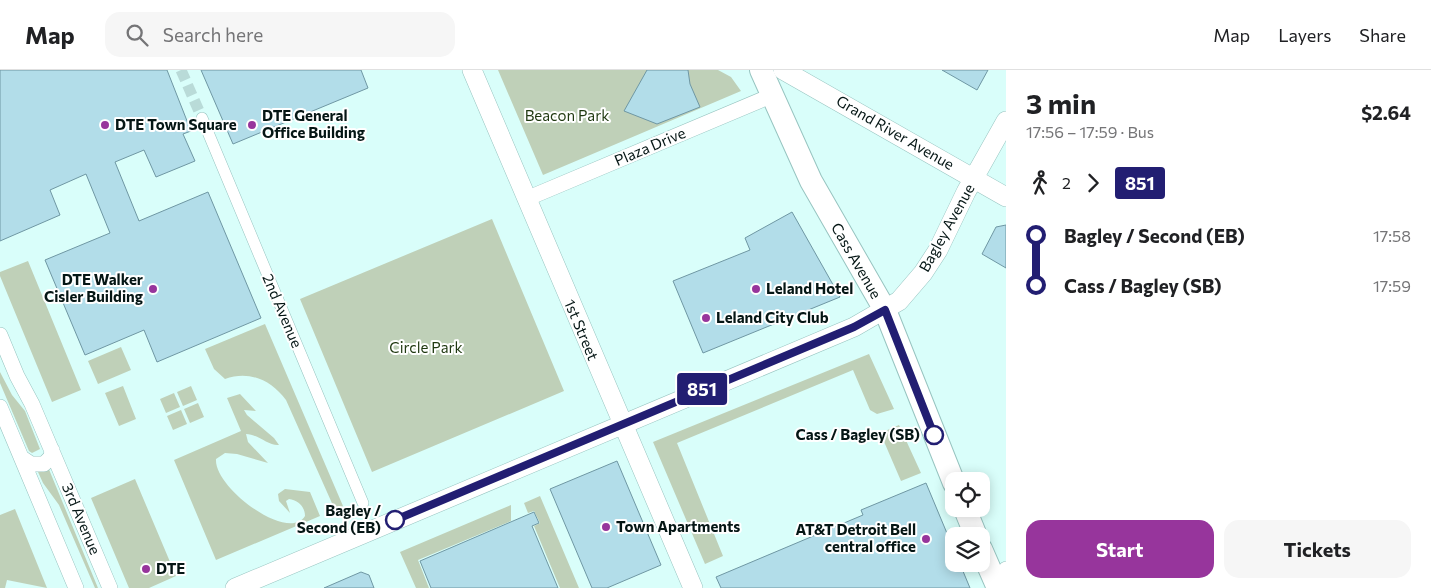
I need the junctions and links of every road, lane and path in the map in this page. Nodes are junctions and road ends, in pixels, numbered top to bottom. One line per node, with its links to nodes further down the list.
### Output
1 (472, 70): 9 (street, 1st Street)
2 (761, 70): 4 (main road, Cass Avenue)
3 (783, 70): 7 (street, Grand River Avenue)
4 (773, 95): 9 (street, Plaza Drive); 10 (main road, Cass Avenue)
5 (202, 118): 17 (street, 2nd Avenue)
6 (1006, 121): 7 (street, Bagley Avenue)
7 (974, 178): 8 (street, Grand River Avenue); 10 (street, Bagley Avenue)
8 (1006, 196)
9 (526, 199): 13 (street, 1st Street)
10 (885, 310): 13 (street, Bagley Avenue); 16 (main road, Cass Avenue)
11 (0, 335): 14 (street, 3rd Avenue)
12 (0, 407): 15 (street, 3rd Avenue)
13 (622, 423): 22 (street, Bagley Avenue); 23 (street, 1st Street)
14 (52, 450): 15 (street); 21 (street, 3rd Avenue)
15 (22, 458): 20 (street, 3rd Avenue)
16 (950, 472)
17 (363, 503)
18 (990, 564): 19 (main road)
19 (1000, 581)
20 (76, 588)
21 (110, 588)
22 (235, 588)
23 (693, 588)

